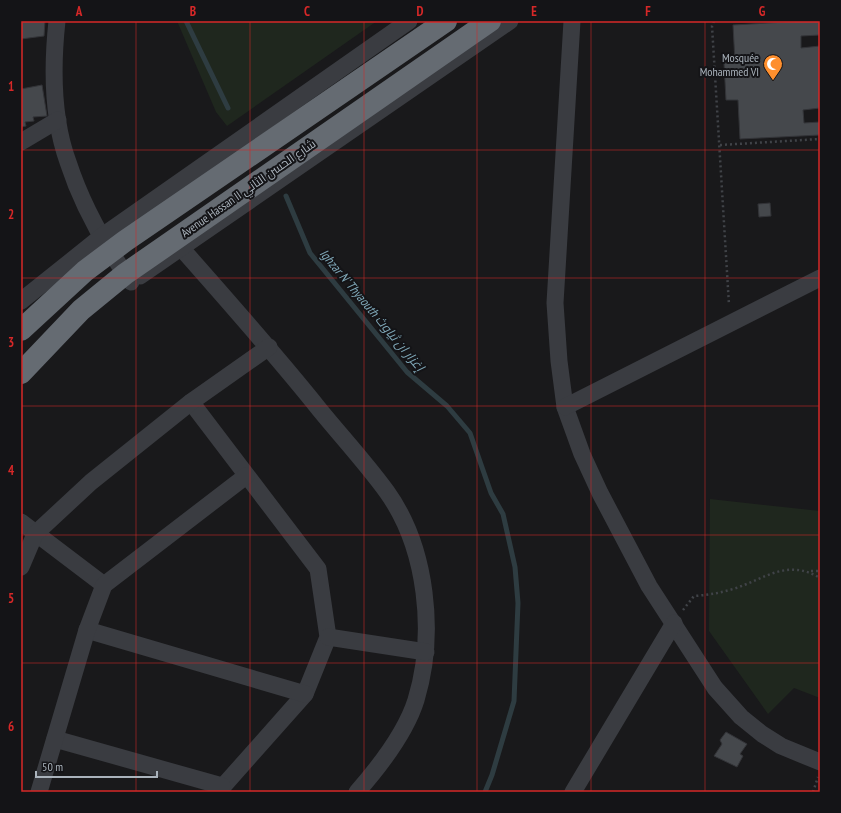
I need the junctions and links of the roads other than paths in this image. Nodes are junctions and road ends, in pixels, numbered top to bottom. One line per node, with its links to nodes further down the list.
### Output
1 (57, 21): 7 (street)
2 (409, 21): 9 (street)
3 (446, 21): 9 (highway, Avenue Hassan II شارع الحسن الثاني)
4 (490, 21): 11 (highway, Avenue Hassan II شارع الحسن الثاني)
5 (510, 21): 10 (street)
6 (572, 21): 19 (street)
7 (58, 120): 8 (street); 9 (street)
8 (21, 142)
9 (106, 245): 11 (street); 13 (street); 14 (highway, Avenue Hassan II شارع الحسن الثاني)
10 (182, 249): 11 (street); 16 (street)
11 (128, 278): 17 (highway, Avenue Hassan II شارع الحسن الثاني)
12 (820, 278): 19 (street)
13 (21, 301)
14 (21, 330)
15 (21, 336): 17 (highway)
16 (269, 347): 18 (street); 28 (street)
17 (27, 367)
18 (191, 402): 20 (street); 22 (street)
19 (564, 407): 25 (street)
20 (246, 476): 24 (street); 27 (street)
21 (21, 522): 22 (street)
22 (35, 534): 23 (street); 24 (street)
23 (21, 567)
24 (104, 585): 26 (street)
25 (674, 624): 31 (street); 35 (street)
26 (87, 630): 29 (street); 30 (street)
27 (328, 637): 28 (street); 29 (street)
28 (426, 652): 34 (street)
29 (305, 694): 32 (street)
30 (55, 739): 32 (street); 33 (street)
31 (820, 762)
32 (220, 789)
33 (39, 792)
34 (357, 792)
35 (573, 792)

